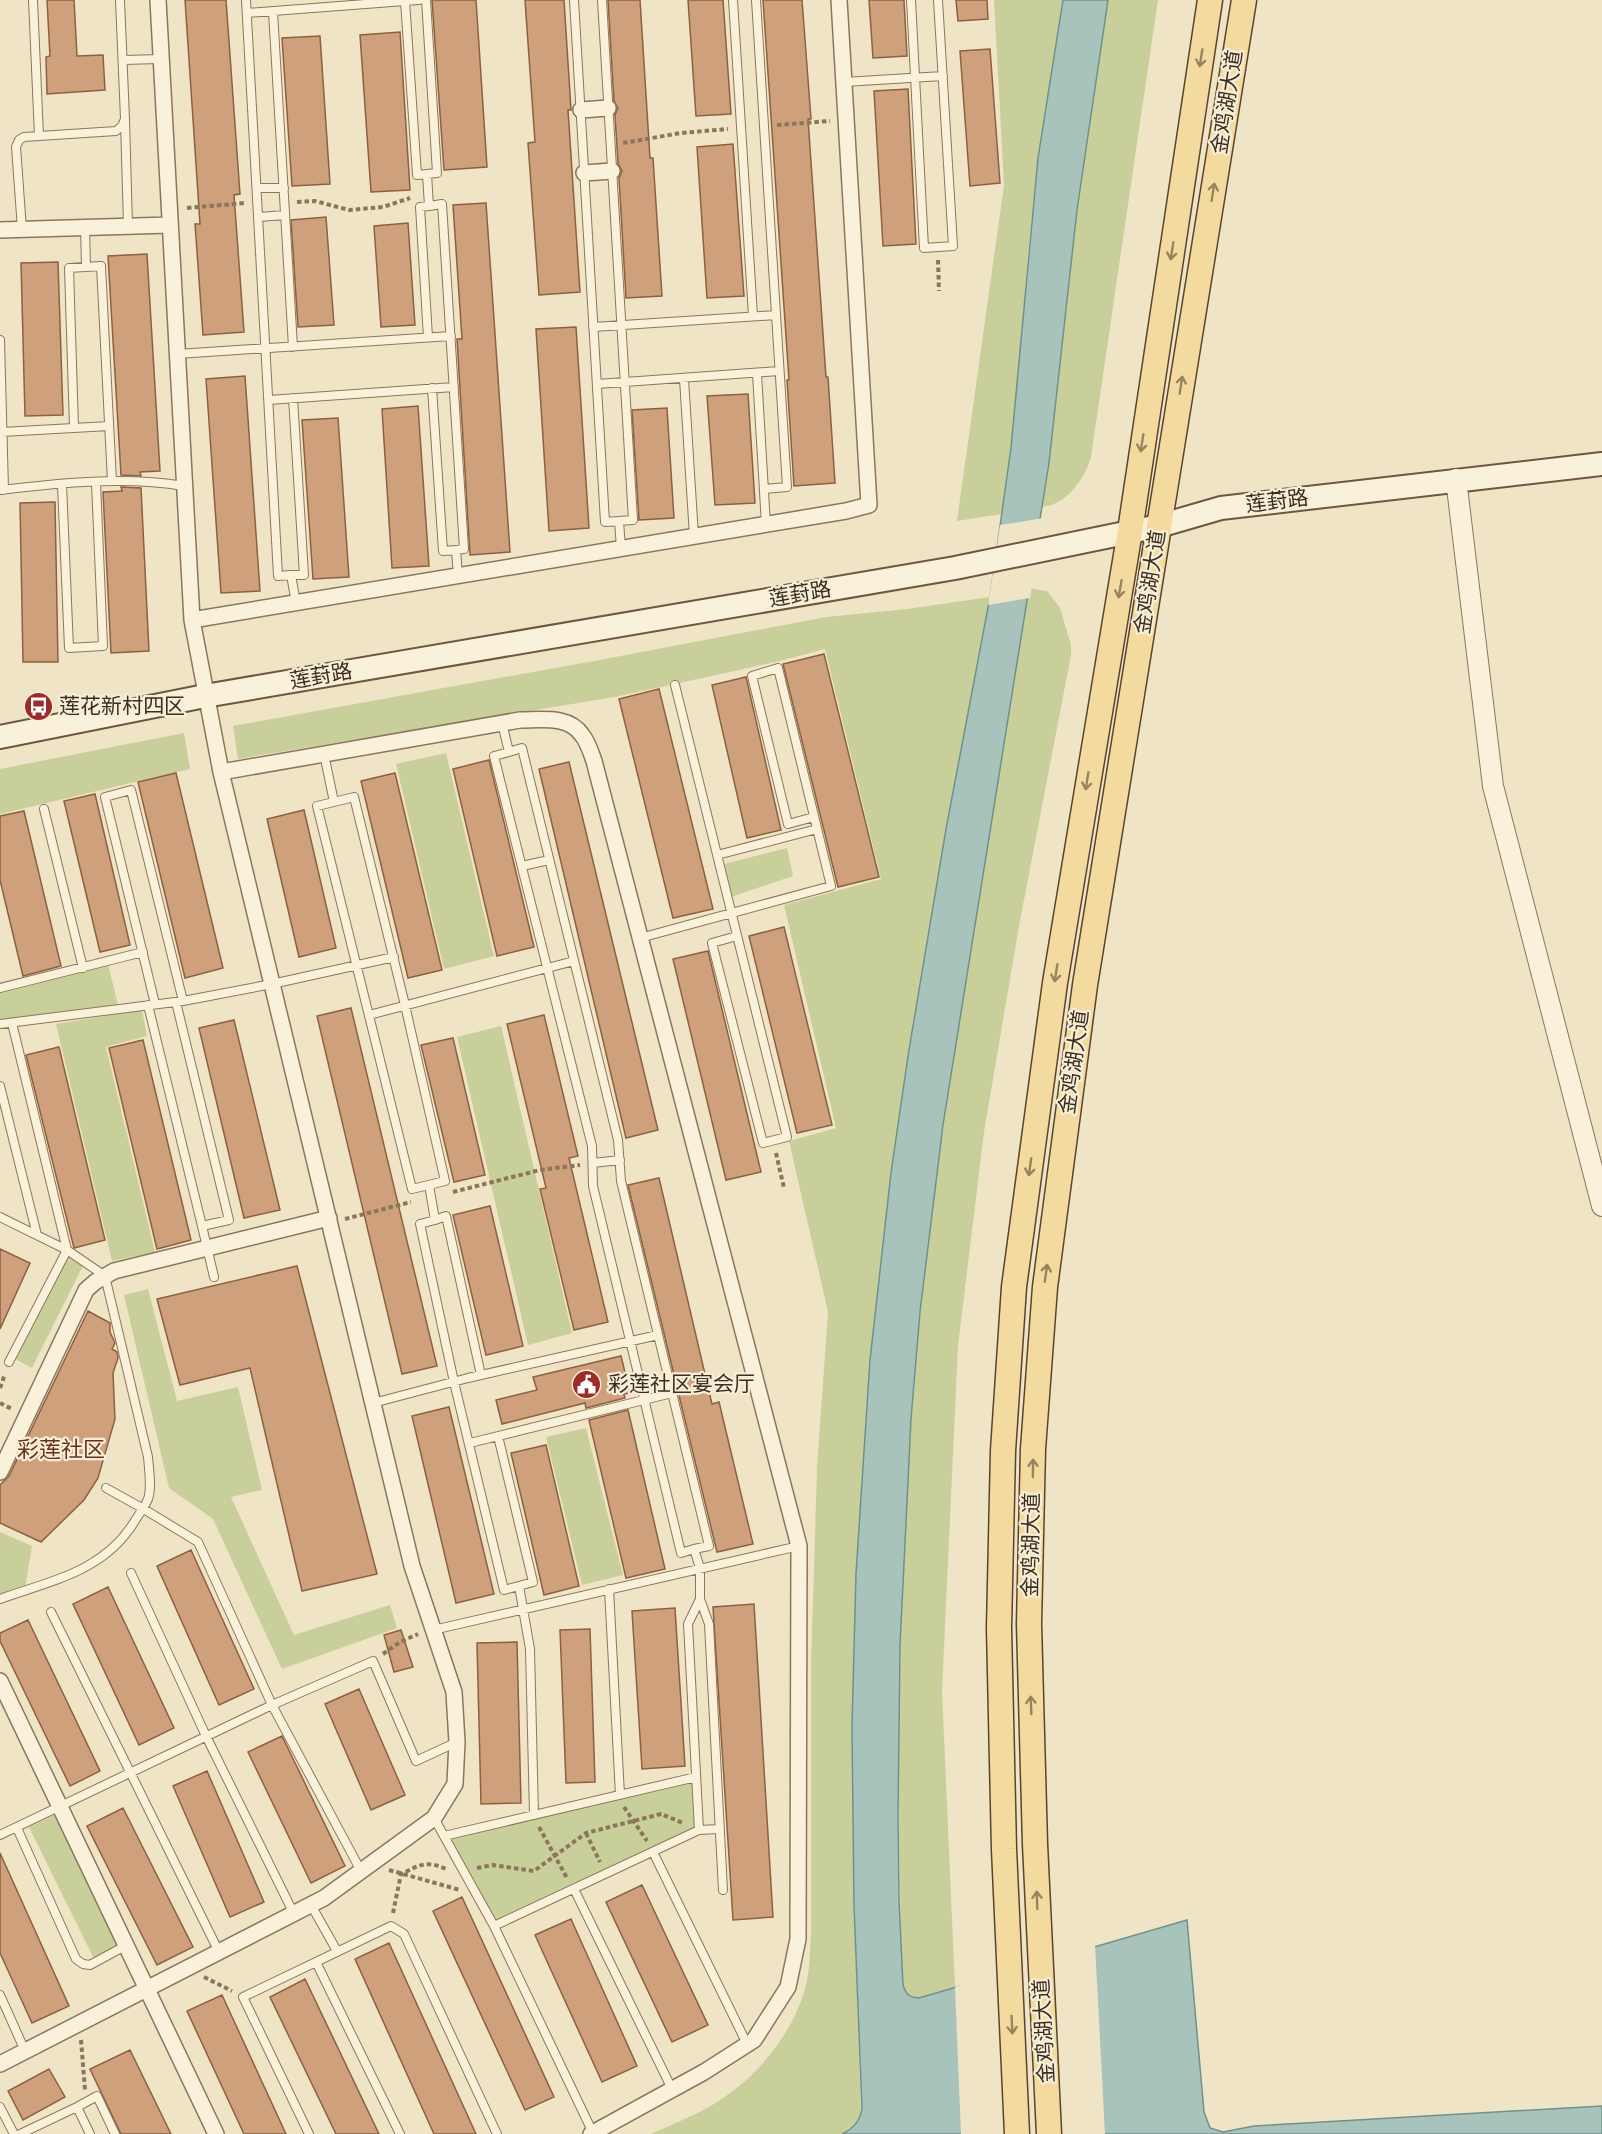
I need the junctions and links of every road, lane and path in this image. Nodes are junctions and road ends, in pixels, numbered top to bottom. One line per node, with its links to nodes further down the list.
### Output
1 (33, 0): 27 (lane)
2 (120, 0): 20 (lane)
3 (158, 0): 19 (street)
4 (246, 0): 18 (lane)
5 (419, 0): 16 (lane)
6 (426, 0): 30 (lane)
7 (574, 0): 25 (lane)
8 (602, 0): 24 (lane)
9 (733, 0): 49 (lane)
10 (756, 0): 48 (lane)
11 (839, 0): 23 (street)
12 (911, 0): 22 (lane)
13 (938, 0): 21 (lane)
14 (1210, 0): 81 (main road, 金鸡湖大道, one-way to 81)
15 (1244, 0): 80 (main road, 金鸡湖大道, one-way to 15)
16 (405, 1): 17 (lane); 30 (lane)
17 (273, 12): 18 (lane); 32 (lane)
18 (247, 14): 31 (lane)
19 (160, 59): 20 (lane); 37 (street)
20 (123, 60): 26 (lane)
21 (943, 76): 22 (lane); 45 (lane)
22 (915, 77): 23 (lane); 45 (lane)
23 (844, 82): 79 (street)
24 (608, 108): 25 (street); 28 (lane)
25 (581, 110): 29 (lane)
26 (125, 119): 27 (lane); 41 (lane)
27 (39, 136): 43 (lane)
28 (612, 171): 29 (street); 50 (lane)
29 (584, 173): 51 (lane)
30 (427, 174): 33 (lane)
31 (257, 188): 32 (lane); 34 (lane)
32 (284, 188): 35 (lane)
33 (428, 194): 35 (path); 36 (lane)
34 (258, 202): 37 (path); 39 (lane)
35 (284, 202): 38 (lane)
36 (429, 206): 52 (lane); 53 (lane)
37 (169, 209): 40 (street)
38 (285, 215): 39 (lane); 55 (lane)
39 (259, 217): 56 (lane)
40 (170, 225): 41 (street); 57 (street)
41 (128, 226): 42 (street)
42 (85, 227): 43 (street); 46 (lane)
43 (22, 229): 44 (street)
44 (0, 230)
45 (937, 247): 47 (path)
46 (86, 267): 67 (lane); 68 (lane)
47 (939, 291)
48 (776, 315): 49 (lane); 58 (lane)
49 (753, 316): 50 (lane)
50 (621, 325): 51 (lane); 61 (lane)
51 (593, 327): 62 (lane)
52 (451, 336): 53 (lane); 63 (lane)
53 (428, 337): 55 (lane)
54 (0, 340): 69 (lane)
55 (293, 347): 56 (lane)
56 (267, 348): 57 (lane); 66 (lane)
57 (177, 354): 75 (street)
58 (779, 371): 59 (lane); 76 (lane)
59 (757, 374): 60 (lane); 76 (lane)
60 (684, 379): 61 (lane); 82 (lane)
61 (624, 383): 62 (lane); 78 (lane)
62 (597, 384): 78 (lane)
63 (454, 387): 64 (lane); 84 (lane)
64 (432, 388): 65 (lane); 84 (lane)
65 (293, 398): 66 (lane); 85 (lane)
66 (269, 399): 85 (lane)
67 (109, 426): 68 (lane); 72 (lane)
68 (74, 428): 69 (lane)
69 (2, 432): 77 (lane)
70 (1602, 464): 71 (main road, 莲葑路)
71 (1456, 479): 80 (main road, 莲葑路); 128 (street)
72 (112, 482): 73 (lane); 75 (lane)
73 (96, 483): 74 (lane); 74 (lane)
74 (62, 485): 77 (lane)
75 (184, 486): 88 (street)
76 (764, 489): 79 (lane)
77 (2, 490)
78 (620, 521): 83 (lane)
79 (766, 525): 82 (street)
80 (1159, 526): 81 (main road, 莲葑路); 219 (main road, 金鸡湖大道, one-way to 80)
81 (1130, 531): 90 (main road, 莲葑路); 218 (main road, 金鸡湖大道, one-way to 218)
82 (694, 536): 83 (street)
83 (621, 548): 86 (street)
84 (456, 550): 86 (lane)
85 (291, 575): 87 (lane)
86 (458, 576): 87 (street)
87 (296, 603): 88 (street)
88 (192, 620): 90 (street)
89 (675, 685): 100 (lane)
90 (205, 696): 92 (main road, 莲葑路); 95 (street)
91 (502, 723): 93 (lane); 94 (street); 105 (street)
92 (0, 736)
93 (509, 752): 101 (lane); 102 (lane)
94 (324, 754): 95 (street); 96 (lane)
95 (221, 772): 113 (street)
96 (334, 802): 107 (lane); 109 (lane)
97 (44, 809): 110 (lane)
98 (814, 817): 98 (lane); 99 (lane)
99 (817, 828): 100 (lane); 103 (lane)
100 (717, 855): 103 (lane)
101 (549, 860): 102 (lane); 108 (lane)
102 (522, 866): 111 (lane)
103 (732, 913): 104 (lane); 105 (lane)
104 (737, 936): 122 (lane); 122 (lane)
105 (640, 938): 151 (street)
106 (143, 952): 110 (lane); 115 (lane); 116 (lane)
107 (394, 957): 109 (lane); 117 (lane)
108 (574, 962): 111 (lane); 123 (lane)
109 (356, 966): 113 (lane); 118 (lane)
110 (82, 968): 114 (lane)
111 (548, 968): 117 (lane); 124 (lane)
112 (0, 979): 114 (lane)
113 (272, 984): 115 (lane); 131 (street)
114 (1, 988)
115 (179, 1001): 116 (lane); 132 (lane)
116 (152, 1004): 119 (lane); 132 (lane)
117 (405, 1005): 118 (lane); 125 (lane)
118 (369, 1015): 125 (lane)
119 (12, 1023): 120 (lane); 135 (lane)
120 (0, 1024)
121 (0, 1086): 133 (lane)
122 (773, 1140): 126 (path)
123 (620, 1160): 124 (lane); 138 (lane)
124 (593, 1163): 127 (path); 139 (lane)
125 (429, 1185): 127 (lane)
126 (784, 1188)
127 (431, 1197): 130 (lane); 131 (path)
128 (1602, 1206)
129 (0, 1217): 133 (lane)
130 (435, 1220): 141 (lane); 142 (lane)
131 (329, 1221): 134 (street); 145 (street)
132 (202, 1226): 134 (lane)
133 (37, 1235): 135 (lane)
134 (207, 1248): 136 (street); 137 (lane)
135 (67, 1250): 136 (lane); 140 (lane)
136 (105, 1276): 148 (street); 150 (lane)
137 (214, 1276)
138 (658, 1335): 139 (lane); 143 (lane)
139 (630, 1341): 141 (lane); 144 (lane)
140 (9, 1362)
141 (482, 1375): 142 (lane)
142 (454, 1382): 145 (lane); 147 (lane)
143 (672, 1393): 144 (lane); 152 (lane)
144 (644, 1399): 146 (lane); 152 (lane)
145 (373, 1403): 161 (street)
146 (498, 1436): 147 (lane); 155 (lane)
147 (470, 1443): 155 (lane)
148 (0, 1472)
149 (106, 1488): 150 (lane)
150 (142, 1508): 157 (lane); 164 (lane)
151 (799, 1546): 153 (lane); 202 (street)
152 (694, 1549): 153 (lane)
153 (700, 1568): 156 (lane); 158 (lane)
154 (131, 1573): 165 (lane)
155 (519, 1586): 159 (lane)
156 (609, 1589): 159 (lane); 169 (lane)
157 (0, 1599)
158 (700, 1599): 168 (lane); 175 (lane)
159 (523, 1609): 161 (lane); 171 (lane)
160 (51, 1612): 167 (lane)
161 (433, 1630): 162 (path); 166 (street)
162 (373, 1661): 164 (lane); 166 (lane)
163 (0, 1681): 170 (street)
164 (272, 1705): 165 (lane); 182 (lane)
165 (206, 1736): 167 (lane); 190 (lane)
166 (457, 1742): 172 (street)
167 (130, 1773): 170 (lane); 195 (lane)
168 (696, 1778): 169 (lane); 176 (lane)
169 (620, 1795): 171 (lane); 173 (path)
170 (60, 1808): 174 (lane); 193 (street)
171 (534, 1815): 179 (lane); 181 (path)
172 (434, 1818): 179 (lane); 182 (street)
173 (633, 1821): 176 (path); 177 (path); 180 (path)
174 (17, 1827): 178 (lane); 193 (lane)
175 (720, 1829): 176 (lane); 187 (lane)
176 (699, 1830): 180 (lane)
177 (586, 1833): 181 (path); 185 (path)
178 (0, 1835)
179 (444, 1836): 183 (lane)
180 (653, 1852): 185 (lane); 202 (lane)
181 (555, 1856): 183 (path); 186 (path)
182 (366, 1868): 184 (path); 189 (street)
183 (463, 1871): 184 (path); 188 (lane)
184 (401, 1874): 188 (path); 191 (path)
185 (606, 1874): 186 (lane)
186 (574, 1889): 192 (lane); 205 (lane)
187 (723, 1890)
188 (476, 1894): 192 (lane)
189 (311, 1905): 190 (street); 194 (lane)
190 (294, 1914): 195 (street)
191 (391, 1926): 194 (lane); 216 (lane)
192 (494, 1926): 217 (lane)
193 (125, 1946): 198 (street)
194 (337, 1951): 196 (lane)
195 (219, 1952): 197 (street)
196 (316, 1962): 200 (lane); 215 (lane)
197 (187, 1968): 198 (street); 200 (path)
198 (146, 1989): 201 (street); 213 (street)
199 (0, 1995): 203 (lane)
200 (243, 1997): 214 (lane)
201 (80, 2023): 203 (street); 206 (path)
202 (747, 2044): 205 (street)
203 (25, 2051): 204 (street)
204 (0, 2064)
205 (672, 2089): 217 (street)
206 (86, 2102): 208 (lane); 212 (lane)
207 (0, 2107): 209 (lane)
208 (77, 2107): 210 (lane); 211 (lane)
209 (14, 2134)
210 (20, 2134)
211 (90, 2134)
212 (115, 2134)
213 (216, 2134)
214 (309, 2134)
215 (400, 2134)
216 (498, 2134)
217 (592, 2134)
218 (1017, 2134)
219 (1049, 2134)

